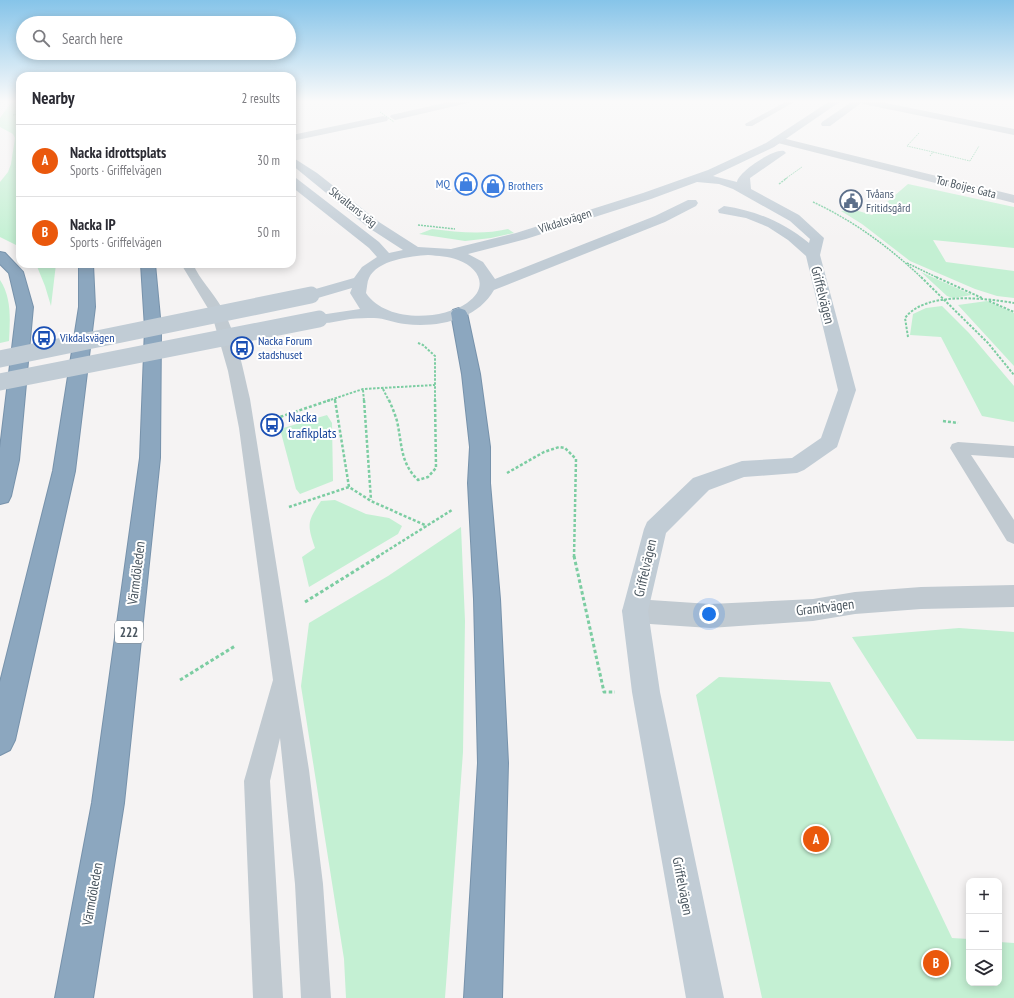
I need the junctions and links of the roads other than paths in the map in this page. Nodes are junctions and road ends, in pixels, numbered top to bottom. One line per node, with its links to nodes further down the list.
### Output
1 (763, 148): 5 (street, Vikdalsvägen)
2 (791, 148): 8 (street)
3 (806, 148): 9 (street, Tor Boijes Gata)
4 (296, 163): 12 (street, Skvaltans väg)
5 (692, 178): 7 (street, Vikdalsvägen); 8 (street, Vikdalsvägen)
6 (296, 183): 16 (street, Skvaltans väg)
7 (675, 184): 10 (street); 13 (street, Vikdalsvägen)
8 (748, 193): 11 (street); 14 (street, Griffelvägen)
9 (1014, 199)
10 (702, 206): 11 (street); 21 (street)
11 (724, 210): 14 (street, Griffelvägen)
12 (415, 252): 13 (street); 16 (street)
13 (453, 254): 21 (street)
14 (813, 255): 30 (street, Griffelvägen)
15 (0, 256): 27 (highway)
16 (388, 259): 20 (street)
17 (86, 268): 32 (highway)
18 (148, 268): 33 (highway, Värmdöleden / 222)
19 (189, 268): 31 (lane)
20 (360, 281): 23 (street); 24 (street, bridge)
21 (488, 286): 22 (street)
22 (459, 313): 23 (street); 36 (highway)
23 (380, 314): 25 (street, bridge)
24 (0, 359)
25 (0, 382)
26 (1014, 452): 28 (lane)
27 (0, 496)
28 (1014, 536)
29 (1014, 596): 30 (street, Granitvägen)
30 (635, 611): 37 (street, Griffelvägen)
31 (284, 676): 34 (lane); 35 (lane)
32 (0, 740)
33 (74, 998)
34 (268, 998)
35 (316, 998)
36 (483, 998)
37 (704, 998)

